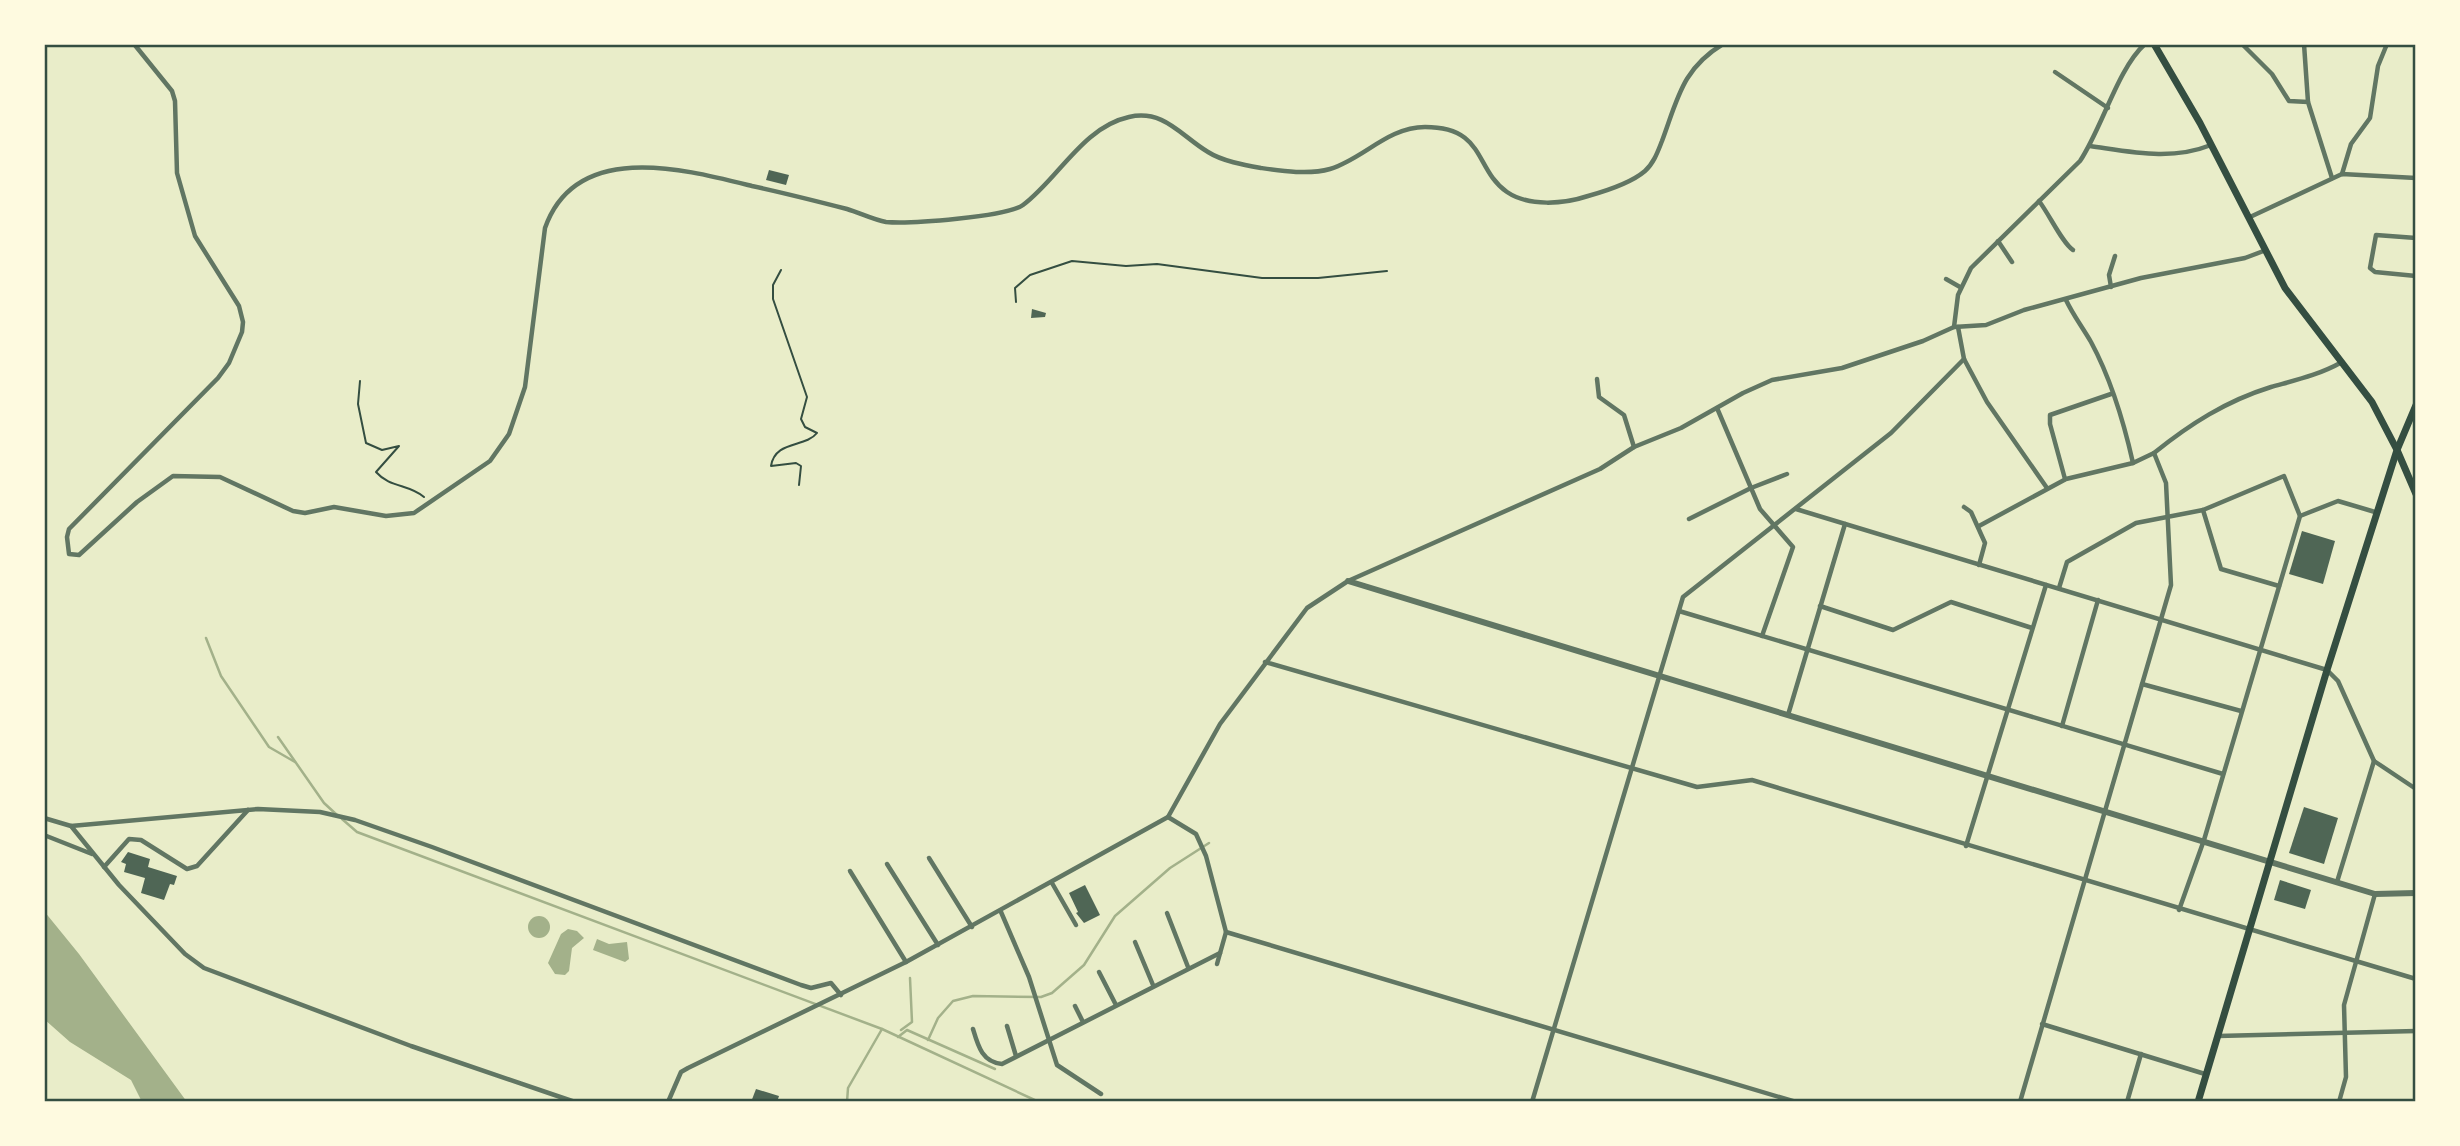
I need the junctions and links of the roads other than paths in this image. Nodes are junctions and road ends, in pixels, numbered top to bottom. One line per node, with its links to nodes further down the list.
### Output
1 (134, 44): 2 (street)
2 (1723, 44)
3 (2145, 44): 10 (street)
4 (2154, 44): 11 (main road)
5 (2242, 44): 9 (street)
6 (2304, 44): 9 (street)
7 (2387, 44): 13 (street)
8 (2055, 72): 10 (street)
9 (2308, 102): 14 (street)
10 (2108, 108): 12 (street)
11 (2212, 145): 12 (street); 17 (main road)
12 (2090, 146): 16 (street)
13 (2342, 174): 14 (street); 15 (street)
14 (2332, 178): 17 (street)
15 (2416, 178)
16 (2039, 201): 19 (street); 20 (street)
17 (2250, 217): 21 (main road)
18 (2416, 238): 24 (street)
19 (1998, 241): 23 (street); 26 (street)
20 (2073, 250)
21 (2266, 250): 27 (street); 31 (main road)
22 (2115, 256): 27 (street)
23 (2012, 262)
24 (2416, 276)
25 (1946, 279): 26 (street)
26 (1960, 287): 29 (street)
27 (2111, 287): 28 (street)
28 (2066, 299): 29 (street); 33 (street)
29 (1956, 327): 30 (street); 35 (street)
30 (1964, 359): 44 (street); 47 (street)
31 (2342, 362): 37 (main road); 38 (street)
32 (1597, 379): 36 (street)
33 (2111, 394): 39 (street); 42 (street)
34 (2416, 405): 37 (main road)
35 (1717, 408): 36 (street); 43 (street)
36 (1634, 447): 57 (street)
37 (2396, 450): 41 (main road); 49 (main road)
38 (2154, 453): 39 (street); 51 (street)
39 (2133, 463): 42 (street)
40 (1787, 474): 43 (street)
41 (2411, 474): 45 (main road)
42 (2065, 479): 44 (street)
43 (1751, 488): 52 (street); 53 (street)
44 (2047, 488): 55 (street)
45 (2416, 494)
46 (1964, 507): 55 (street)
47 (1796, 509): 53 (street); 54 (street)
48 (2203, 510): 50 (street); 51 (street); 59 (street)
49 (2375, 512): 50 (street); 70 (main road)
50 (2300, 516): 59 (street)
51 (2165, 517): 60 (street); 64 (street)
52 (1689, 519)
53 (1776, 524): 63 (street); 66 (street)
54 (1845, 524): 56 (street); 62 (street)
55 (1979, 526): 56 (street)
56 (1979, 565): 58 (street)
57 (1348, 581): 69 (street); 71 (street)
58 (2046, 585): 60 (street); 65 (street)
59 (2279, 586): 67 (street)
60 (2059, 589): 61 (street)
61 (2098, 600): 64 (street); 76 (street)
62 (1820, 606): 65 (street); 68 (street)
63 (1679, 611): 66 (street); 71 (street)
64 (2162, 620): 67 (street); 72 (street)
65 (2032, 628): 73 (street)
66 (1762, 636): 68 (street)
67 (2260, 649): 70 (street); 74 (street)
68 (1807, 650): 73 (street); 75 (street)
69 (1265, 662): 79 (street); 85 (street)
70 (2327, 670): 78 (street); 93 (main road)
71 (1658, 678): 75 (street); 79 (street)
72 (2142, 684): 74 (street); 77 (street)
73 (2008, 710): 76 (street); 81 (street)
74 (2241, 711): 80 (street)
75 (1788, 715): 81 (street)
76 (2062, 726): 77 (street)
77 (2123, 744): 80 (street); 84 (street)
78 (2375, 761): 82 (street); 98 (street)
79 (1630, 770): 90 (street); 126 (street)
80 (2223, 774): 89 (street)
81 (1988, 775): 84 (street); 90 (street)
82 (2416, 789)
83 (249, 809): 87 (street); 95 (street); 119 (street)
84 (2105, 810): 89 (street); 97 (street)
85 (1168, 817): 99 (street); 108 (street)
86 (44, 818): 87 (street)
87 (71, 826): 91 (street)
88 (44, 835): 91 (street)
89 (2204, 840): 93 (street); 102 (street)
90 (1966, 846): 97 (street)
91 (93, 855): 95 (street)
92 (929, 858): 106 (street)
93 (2270, 860): 98 (street); 107 (main road)
94 (887, 864): 110 (street)
95 (104, 867): 135 (street)
96 (850, 871): 112 (street)
97 (2084, 881): 102 (street); 123 (street)
98 (2337, 882): 101 (street)
99 (1052, 883): 103 (street); 105 (street)
100 (2416, 893): 101 (street)
101 (2375, 894): 113 (street)
102 (2179, 909): 107 (street)
103 (1001, 912): 106 (street); 130 (street)
104 (1167, 913): 115 (street)
105 (1076, 926)
106 (972, 927): 110 (street)
107 (2249, 930): 113 (street); 129 (main road)
108 (1226, 932): 111 (street); 126 (street)
109 (1135, 942): 118 (street)
110 (938, 945): 112 (street)
111 (1220, 953): 114 (street); 115 (street)
112 (906, 962): 119 (street)
113 (2355, 962): 117 (street); 128 (street)
114 (1217, 964)
115 (1188, 967): 118 (street)
116 (1099, 972): 120 (street)
117 (2416, 979)
118 (1153, 985): 120 (street)
119 (841, 995): 136 (street)
120 (1116, 1005): 122 (street)
121 (1075, 1006): 122 (street)
122 (1083, 1022): 130 (street)
123 (2042, 1024): 131 (street); 139 (street)
124 (1007, 1026): 132 (street)
125 (973, 1029): 132 (street)
126 (1553, 1031): 137 (street); 138 (street)
127 (2416, 1031): 128 (street)
128 (2346, 1035): 129 (street); 142 (street)
129 (2217, 1036): 133 (main road)
130 (1047, 1041): 132 (street); 134 (street)
131 (2141, 1054): 133 (street); 140 (street)
132 (1016, 1056)
133 (2206, 1074): 141 (main road)
134 (1101, 1094)
135 (575, 1102)
136 (668, 1102)
137 (1532, 1102)
138 (1796, 1102)
139 (2020, 1102)
140 (2127, 1102)
141 (2198, 1102)
142 (2339, 1102)

